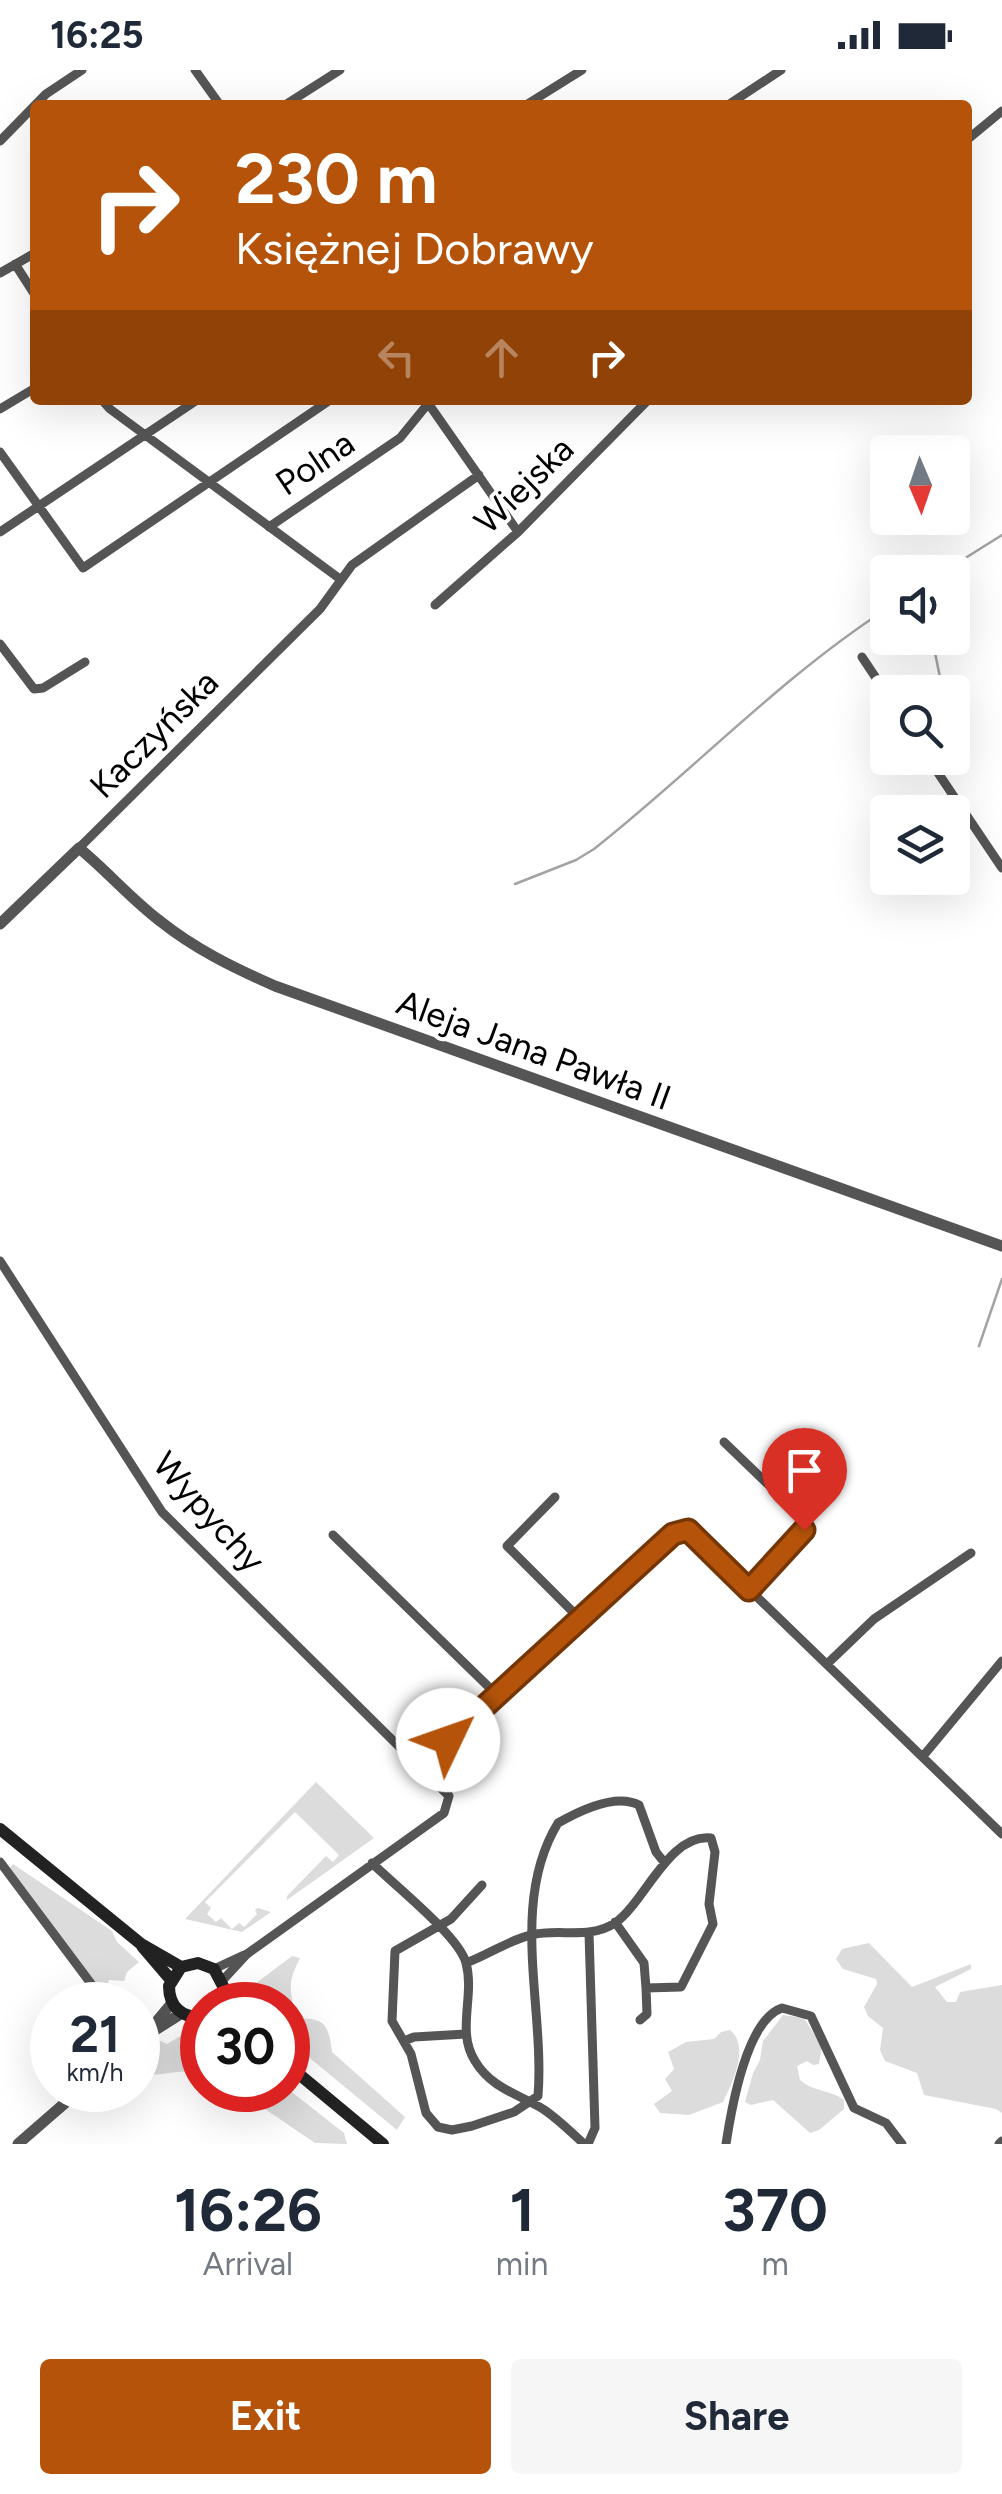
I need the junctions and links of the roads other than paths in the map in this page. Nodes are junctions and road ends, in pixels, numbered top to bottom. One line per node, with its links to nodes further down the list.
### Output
1 (82, 70): 6 (street)
2 (195, 70): 7 (street)
3 (340, 70): 8 (street)
4 (781, 70): 10 (street)
5 (580, 71): 9 (street)
6 (40, 100)
7 (216, 100)
8 (293, 100)
9 (534, 100)
10 (736, 100)
11 (30, 110): 14 (street)
12 (1002, 111): 13 (street)
13 (972, 136)
14 (0, 141)
15 (30, 256): 16 (street)
16 (15, 264): 17 (street); 18 (street)
17 (0, 273)
18 (30, 287)
19 (30, 391): 26 (street)
20 (108, 405): 27 (street)
21 (190, 405): 27 (street)
22 (323, 405): 30 (street)
23 (426, 405): 32 (street, Polna)
24 (432, 405): 29 (street)
25 (643, 405): 34 (street, Wiejska)
26 (0, 408)
27 (145, 435): 30 (street); 31 (street)
28 (0, 452): 31 (street)
29 (479, 476): 34 (street); 35 (street, Kaczyńska)
30 (209, 482): 31 (street); 32 (street)
31 (40, 506): 33 (street)
32 (269, 527): 35 (street)
33 (0, 532)
34 (518, 532): 36 (street, Wiejska)
35 (340, 579): 42 (street, Kaczyńska)
36 (435, 605)
37 (0, 644): 39 (street)
38 (862, 657): 40 (street)
39 (85, 662)
40 (874, 675)
41 (939, 775): 43 (street)
42 (79, 848): 45 (street, Kaczyńska); 47 (street, Aleja Jana Pawła II)
43 (1002, 868)
44 (0, 907): 45 (street)
45 (14, 911): 46 (street, Kaczyńska)
46 (0, 924)
47 (1002, 1246)
48 (0, 1261): 59 (street, Wypychy)
49 (724, 1442): 53 (street)
50 (555, 1497): 54 (street)
51 (333, 1534): 57 (street)
52 (971, 1553): 56 (street)
53 (749, 1590): 54 (street); 56 (street)
54 (582, 1620): 57 (street)
55 (1002, 1661): 58 (street)
56 (827, 1664): 58 (street)
57 (497, 1695): 59 (street)
58 (924, 1756): 61 (street)
59 (419, 1766): 64 (street, Wypychy)
60 (0, 1829): 70 (main road)
61 (1002, 1834)
62 (0, 1862): 75 (street)
63 (664, 1862): 66 (street); 69 (street); 77 (street)
64 (372, 1863): 67 (street); 73 (street)
65 (482, 1885): 67 (street)
66 (616, 1922): 68 (street); 77 (street)
67 (440, 1926): 71 (street); 83 (street)
68 (589, 1933): 69 (street); 89 (street)
69 (534, 1934): 71 (street); 85 (street)
70 (141, 1944): 72 (main road); 74 (main road)
71 (466, 1963): 82 (street)
72 (181, 1967): 73 (main road); 74 (main road)
73 (218, 1975): 76 (main road)
74 (170, 1980): 78 (main road)
75 (90, 1982)
76 (219, 1982)
77 (646, 1988): 80 (street)
78 (177, 2008): 79 (main road); 81 (street)
79 (180, 2009)
80 (640, 2020)
81 (160, 2022)
82 (466, 2034): 83 (street); 85 (street)
83 (404, 2041): 85 (street)
84 (310, 2083): 88 (main road)
85 (531, 2104): 89 (street)
86 (55, 2112): 87 (street)
87 (18, 2144)
88 (382, 2144)
89 (586, 2144)
90 (726, 2144): 91 (street)
91 (902, 2144)

